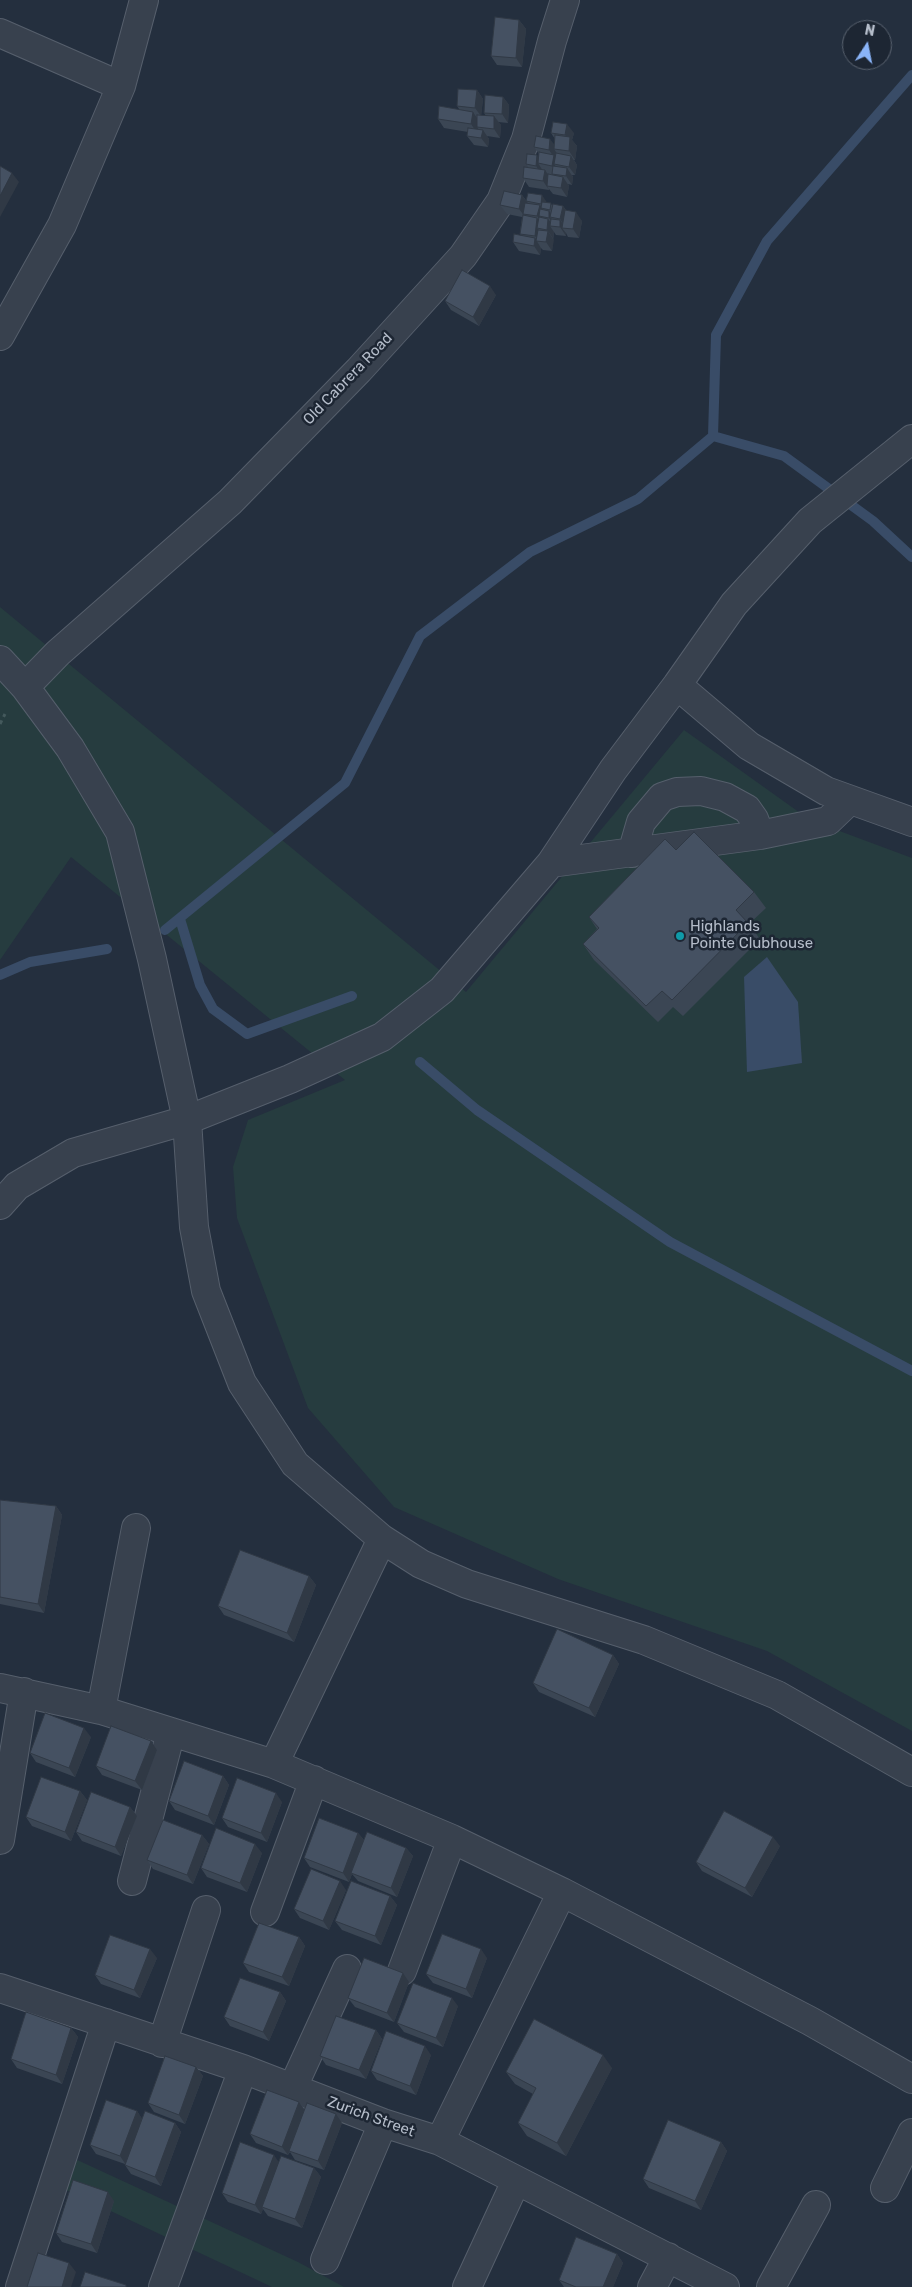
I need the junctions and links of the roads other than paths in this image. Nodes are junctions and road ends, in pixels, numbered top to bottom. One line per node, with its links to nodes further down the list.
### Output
1 (144, 0): 4 (street)
2 (565, 0): 9 (street, Old Cabrera Road)
3 (0, 34): 4 (street)
4 (121, 86): 5 (street)
5 (0, 336)
6 (912, 439): 8 (street)
7 (0, 660): 9 (street)
8 (677, 685): 10 (street); 14 (street)
9 (25, 687): 15 (street)
10 (850, 800): 11 (street); 12 (street)
11 (912, 822)
12 (760, 835): 13 (street); 13 (street)
13 (632, 853): 14 (street)
14 (551, 863): 15 (street)
15 (187, 1120): 16 (street); 18 (street)
16 (0, 1205)
17 (136, 1528): 20 (street)
18 (382, 1539): 22 (street); 23 (street)
19 (12, 1690): 20 (street); 26 (street)
20 (101, 1710): 21 (street)
21 (171, 1732): 22 (street); 27 (street)
22 (274, 1764): 24 (street)
23 (912, 1772)
24 (314, 1780): 25 (street); 30 (street)
25 (452, 1839): 28 (street); 32 (street)
26 (0, 1840)
27 (132, 1881)
28 (562, 1892): 37 (street); 41 (street)
29 (206, 1910): 35 (street)
30 (265, 1912)
31 (347, 1969): 38 (street)
32 (402, 1971)
33 (0, 1988): 34 (street, Zurich Street)
34 (106, 2023): 35 (street, Zurich Street); 47 (street)
35 (162, 2042): 36 (street, Zurich Street)
36 (243, 2068): 38 (street, Zurich Street); 48 (street)
37 (912, 2079)
38 (293, 2087): 39 (street, Zurich Street)
39 (383, 2123): 41 (street, Zurich Street); 46 (street)
40 (912, 2133): 43 (street)
41 (440, 2141): 42 (street, Zurich Street)
42 (516, 2181): 45 (street, Zurich Street); 49 (street)
43 (884, 2188)
44 (816, 2205): 52 (street)
45 (668, 2257): 50 (street); 51 (street, Zurich Street)
46 (325, 2260)
47 (20, 2287)
48 (163, 2287)
49 (467, 2287)
50 (652, 2287)
51 (725, 2287)
52 (771, 2287)

